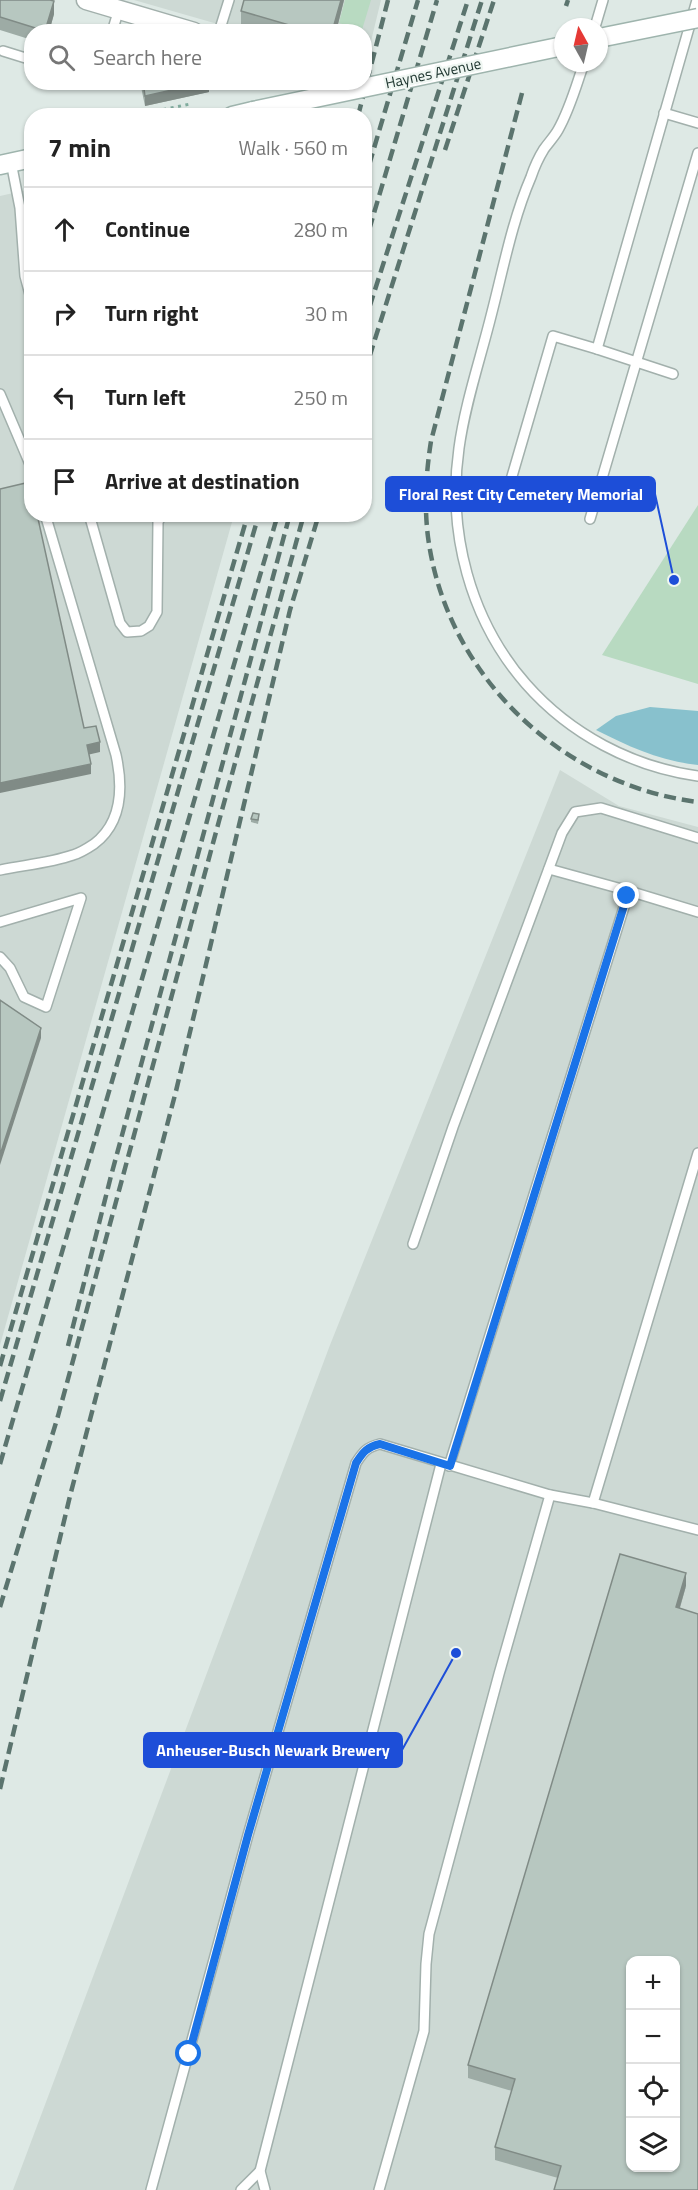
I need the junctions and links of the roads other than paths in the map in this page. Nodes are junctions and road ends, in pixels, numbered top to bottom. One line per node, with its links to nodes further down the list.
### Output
1 (86, 0): 5 (main road)
2 (229, 0): 10 (lane)
3 (603, 0): 6 (lane)
4 (697, 0): 19 (lane)
5 (119, 9): 8 (lane); 9 (main road)
6 (598, 18)
7 (698, 18): 11 (main road, bridge)
8 (114, 24)
9 (168, 24)
10 (222, 24)
11 (608, 36)
12 (554, 48): 16 (main road, Haynes Avenue, bridge)
13 (3, 51): 14 (lane)
14 (24, 58)
15 (581, 72): 35 (lane)
16 (372, 86)
17 (353, 90): 18 (main road, Haynes Avenue, bridge)
18 (267, 108)
19 (664, 114): 20 (lane); 25 (lane)
20 (698, 123)
21 (698, 153): 26 (lane)
22 (24, 160): 23 (main road)
23 (5, 164): 24 (lane)
24 (24, 233)
25 (597, 349): 26 (lane); 30 (lane)
26 (637, 362): 27 (lane); 31 (lane)
27 (673, 374)
28 (0, 394): 29 (lane)
29 (24, 450)
30 (508, 490)
31 (590, 519)
32 (47, 522): 38 (lane)
33 (91, 522): 34 (lane)
34 (158, 522)
35 (698, 776)
36 (698, 837): 37 (lane)
37 (549, 869): 39 (lane); 44 (lane)
38 (0, 870)
39 (629, 891): 40 (lane); 45 (lane)
40 (698, 912)
41 (0, 922): 42 (lane)
42 (0, 957)
43 (698, 1152): 47 (lane)
44 (413, 1244)
45 (445, 1465): 46 (lane); 49 (lane); 50 (lane)
46 (550, 1495): 47 (lane); 53 (lane)
47 (593, 1503): 48 (lane)
48 (698, 1530)
49 (260, 2171): 51 (lane); 52 (lane)
50 (151, 2190)
51 (241, 2190)
52 (265, 2190)
53 (379, 2190)

